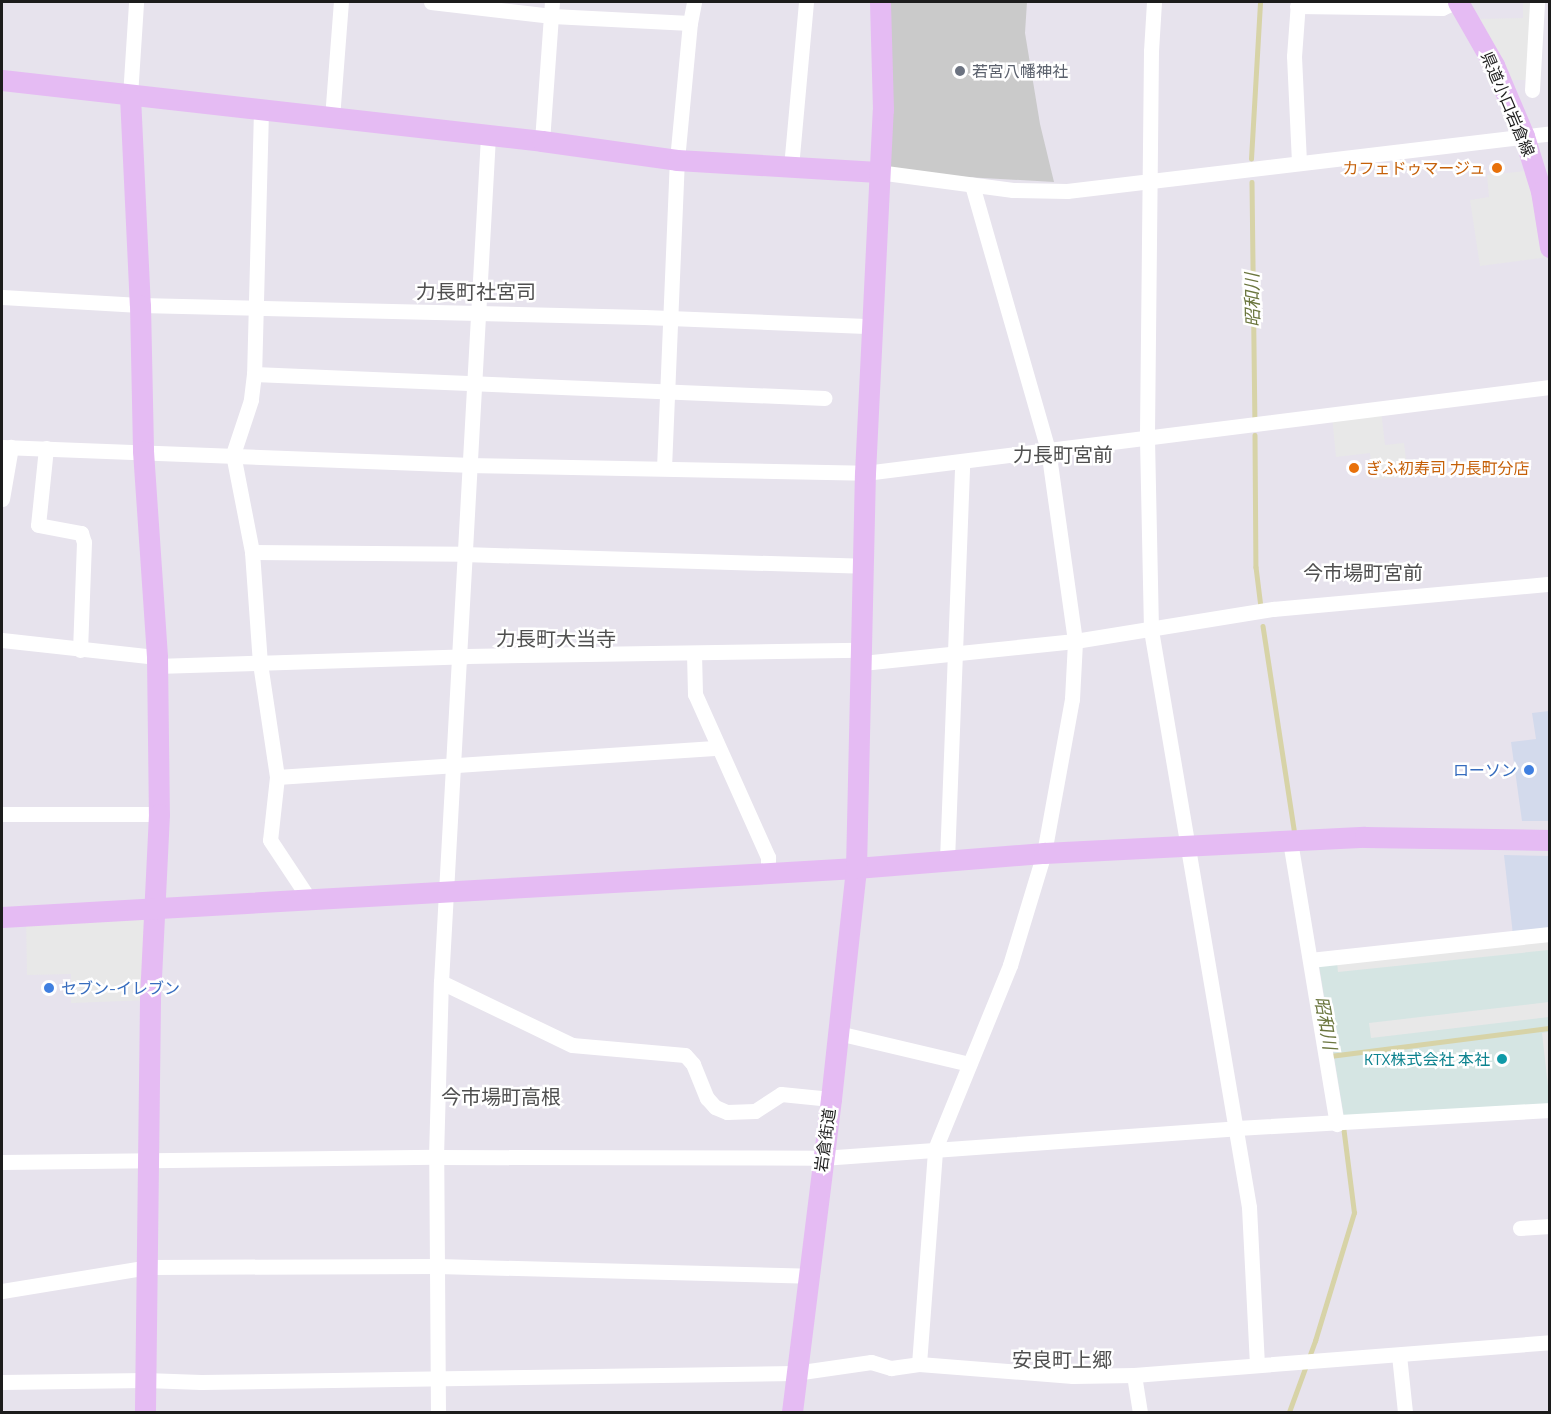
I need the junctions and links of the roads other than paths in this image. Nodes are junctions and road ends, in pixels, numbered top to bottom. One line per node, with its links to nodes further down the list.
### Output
1 (136, 2): 15 (street)
2 (341, 2): 17 (street)
3 (432, 2): 11 (street)
4 (694, 2): 12 (street)
5 (806, 2): 24 (street)
6 (880, 2): 25 (street, 岩倉街道)
7 (1154, 2): 26 (street)
8 (1456, 2): 10 (street); 20 (street, 県道小口岩倉線)
9 (1537, 2): 14 (street)
10 (1298, 4): 23 (street)
11 (552, 9): 12 (street); 21 (street)
12 (690, 23): 22 (street)
13 (2, 80): 15 (street)
14 (1532, 90)
15 (130, 96): 16 (street); 30 (street)
16 (261, 110): 17 (street); 31 (street)
17 (332, 118): 19 (street)
18 (1550, 133): 20 (street)
19 (488, 135): 21 (street); 32 (street)
20 (1524, 136): 23 (street); 28 (street, 県道小口岩倉線)
21 (542, 141): 22 (street)
22 (677, 160): 24 (street); 33 (street)
23 (1299, 163): 26 (street)
24 (791, 167): 25 (street)
25 (878, 172): 27 (street); 34 (street, 岩倉街道)
26 (1149, 182): 27 (street); 40 (street)
27 (972, 185): 43 (street)
28 (1550, 247)
29 (2, 297): 30 (street)
30 (140, 305): 31 (street); 44 (street)
31 (258, 308): 32 (street); 35 (street)
32 (478, 315): 33 (street); 36 (street)
33 (671, 319): 34 (street); 38 (street)
34 (872, 326): 49 (street, 岩倉街道)
35 (254, 374): 36 (street); 45 (street)
36 (474, 383): 38 (street); 47 (street)
37 (1550, 387): 40 (street)
38 (667, 392): 39 (street); 48 (street)
39 (824, 398)
40 (1147, 439): 43 (street); 55 (street)
41 (6, 447): 42 (street); 50 (street)
42 (46, 448): 44 (street); 58 (street)
43 (1048, 450): 46 (street); 57 (street)
44 (143, 451): 45 (street); 63 (street)
45 (233, 454): 47 (street); 51 (street)
46 (962, 461): 49 (street); 59 (street)
47 (469, 465): 48 (street); 52 (street)
48 (664, 468): 49 (street)
49 (865, 473): 53 (street, 岩倉街道)
50 (2, 499)
51 (252, 552): 52 (street); 64 (street)
52 (463, 554): 53 (street); 62 (street)
53 (862, 566): 61 (street, 岩倉街道)
54 (1550, 584): 55 (street)
55 (1151, 630): 57 (street); 72 (street)
56 (2, 640): 58 (street)
57 (1075, 641): 59 (street); 73 (street)
58 (80, 650): 63 (street)
59 (956, 652): 61 (street); 74 (street)
60 (694, 653): 61 (street); 62 (street); 65 (street)
61 (861, 656): 75 (street, 岩倉街道)
62 (458, 657): 64 (street); 66 (street)
63 (156, 661): 64 (street); 69 (street)
64 (260, 663): 67 (street)
65 (718, 748): 66 (street); 76 (street)
66 (452, 764): 67 (street); 77 (street)
67 (277, 777): 78 (street)
68 (2, 814): 69 (street)
69 (159, 814): 79 (street)
70 (1550, 840): 71 (street)
71 (1295, 841): 72 (street); 82 (street)
72 (1189, 846): 73 (street); 89 (street)
73 (1044, 853): 74 (street); 85 (street)
74 (947, 860): 75 (street)
75 (856, 868): 76 (street); 84 (street, 岩倉街道)
76 (768, 873): 77 (street)
77 (445, 890): 78 (street); 83 (street)
78 (309, 899): 79 (street)
79 (155, 909): 80 (street); 94 (street)
80 (2, 917)
81 (1550, 934): 82 (street)
82 (1315, 959): 88 (street)
83 (441, 982): 86 (street); 91 (street)
84 (838, 1033): 85 (street); 86 (street, 岩倉街道)
85 (969, 1064): 90 (street)
86 (831, 1099): 92 (street, 岩倉街道)
87 (1550, 1110): 88 (street)
88 (1343, 1124): 89 (street)
89 (1237, 1128): 90 (street); 104 (street)
90 (934, 1149): 92 (street); 103 (street)
91 (436, 1157): 92 (street); 94 (street); 97 (street)
92 (822, 1158): 99 (street, 岩倉街道)
93 (2, 1162): 94 (street)
94 (148, 1162): 98 (street)
95 (1550, 1226): 96 (street)
96 (1520, 1228)
97 (436, 1266): 98 (street); 99 (street); 107 (street)
98 (148, 1267): 100 (street); 108 (street)
99 (809, 1276): 105 (street, 岩倉街道)
100 (2, 1291)
101 (1550, 1342): 102 (street)
102 (1399, 1355): 104 (street); 114 (street)
103 (918, 1364): 105 (street); 106 (street)
104 (1257, 1365): 106 (street)
105 (795, 1373): 107 (street); 112 (street, 岩倉街道)
106 (1134, 1375): 113 (street)
107 (438, 1377): 108 (street); 111 (street)
108 (146, 1380): 109 (street); 110 (street)
109 (2, 1382)
110 (145, 1413)
111 (438, 1413)
112 (792, 1413)
113 (1140, 1413)
114 (1405, 1413)

